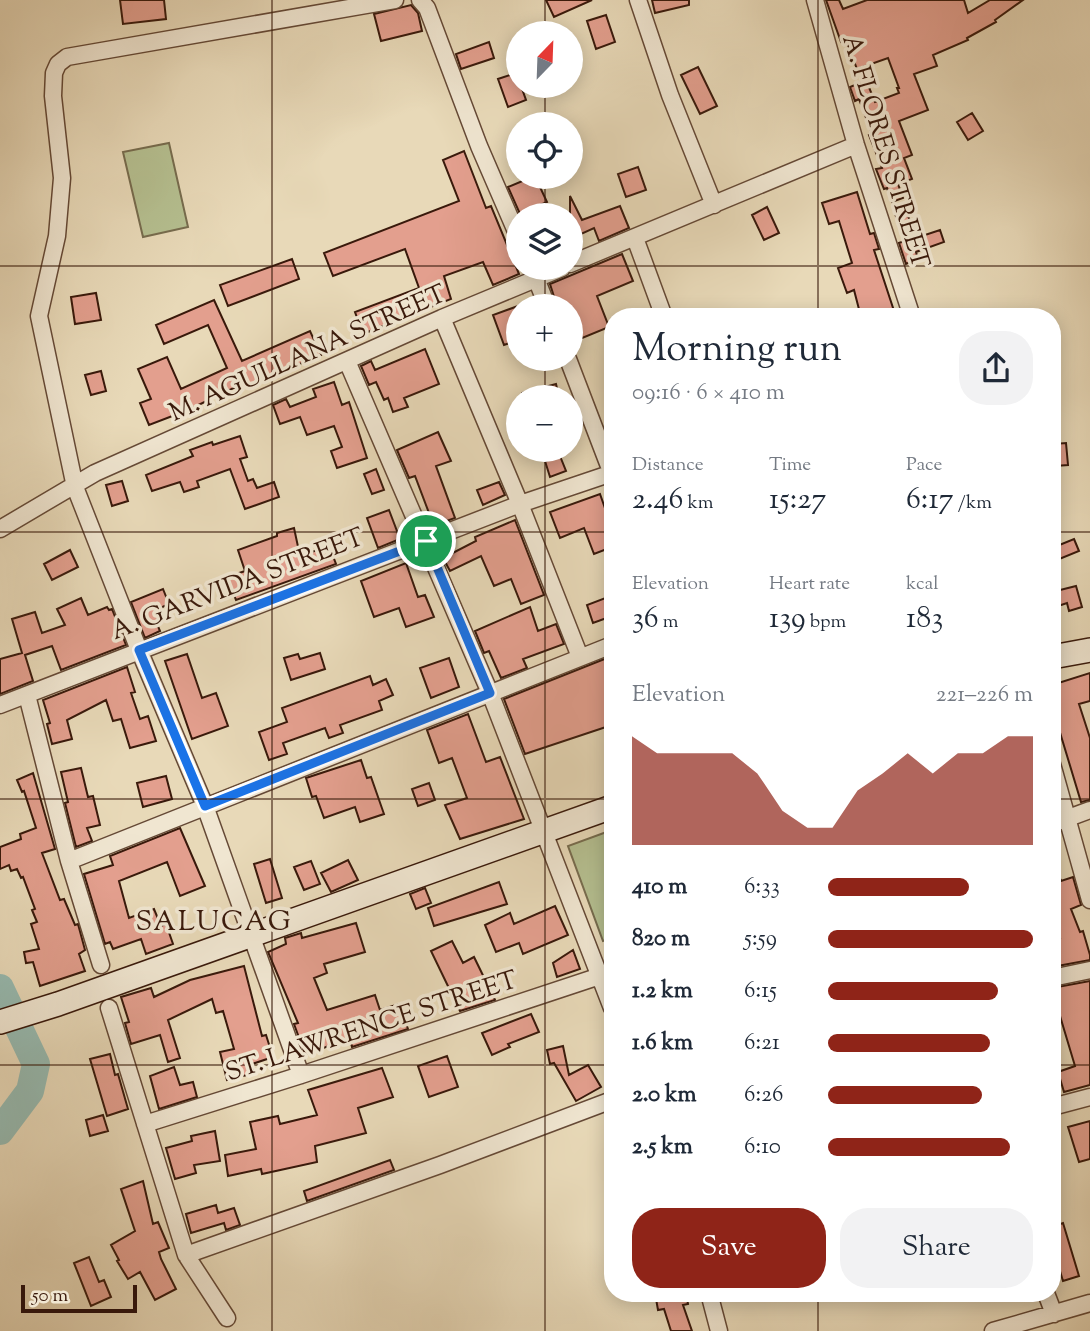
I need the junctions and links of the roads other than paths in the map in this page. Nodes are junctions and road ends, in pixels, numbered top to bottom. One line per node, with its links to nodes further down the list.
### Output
1 (395, 0): 18 (street)
2 (420, 0): 7 (street)
3 (638, 0): 6 (street)
4 (815, 0): 5 (street, A. FLORES STREET)
5 (856, 145): 6 (street); 12 (street, A. FLORES STREET)
6 (714, 205): 8 (street)
7 (506, 208)
8 (635, 238): 9 (street); 11 (street)
9 (583, 259)
10 (520, 280): 13 (street, M. AGULLANA STREET)
11 (661, 308)
12 (909, 308)
13 (442, 318): 14 (street, M. AGULLANA STREET); 19 (street)
14 (347, 360): 18 (street, M. AGULLANA STREET); 21 (street)
15 (573, 371): 16 (street)
16 (604, 453)
17 (604, 477): 19 (street, A. GARVIDA STREET)
18 (75, 487): 20 (street, M. AGULLANA STREET); 23 (street)
19 (520, 504): 21 (street, A. GARVIDA STREET); 26 (street)
20 (0, 529)
21 (426, 541): 23 (street, A. GARVIDA STREET); 27 (street)
22 (604, 648): 26 (street)
23 (139, 650): 28 (street, A. GARVIDA STREET); 31 (street)
24 (1090, 650): 25 (main road)
25 (1061, 655)
26 (580, 657): 27 (street)
27 (490, 693): 31 (street); 36 (street)
28 (27, 695): 29 (street, A. GARVIDA STREET); 37 (street)
29 (0, 705)
30 (1061, 794): 34 (street)
31 (205, 806): 37 (street); 39 (street)
32 (604, 810): 36 (main road)
33 (1090, 810): 34 (street)
34 (1068, 818): 35 (street); 38 (street)
35 (1061, 821)
36 (545, 831): 39 (main road); 41 (street)
37 (69, 861): 40 (street)
38 (1090, 900)
39 (251, 935): 46 (main road); 47 (street)
40 (101, 965)
41 (604, 969)
42 (1090, 970): 44 (street)
43 (604, 975): 47 (street, ST. LAWRENCE STREET)
44 (1061, 976)
45 (109, 1008): 51 (street)
46 (0, 1022)
47 (301, 1076): 51 (street, ST. LAWRENCE STREET)
48 (1090, 1097): 50 (street)
49 (604, 1103): 52 (street)
50 (1061, 1105)
51 (145, 1124): 52 (street)
52 (186, 1255): 57 (street)
53 (711, 1302): 58 (street)
54 (1049, 1302): 56 (street)
55 (1090, 1303): 56 (street)
56 (1054, 1314): 59 (street)
57 (227, 1318)
58 (719, 1331)
59 (993, 1331)

